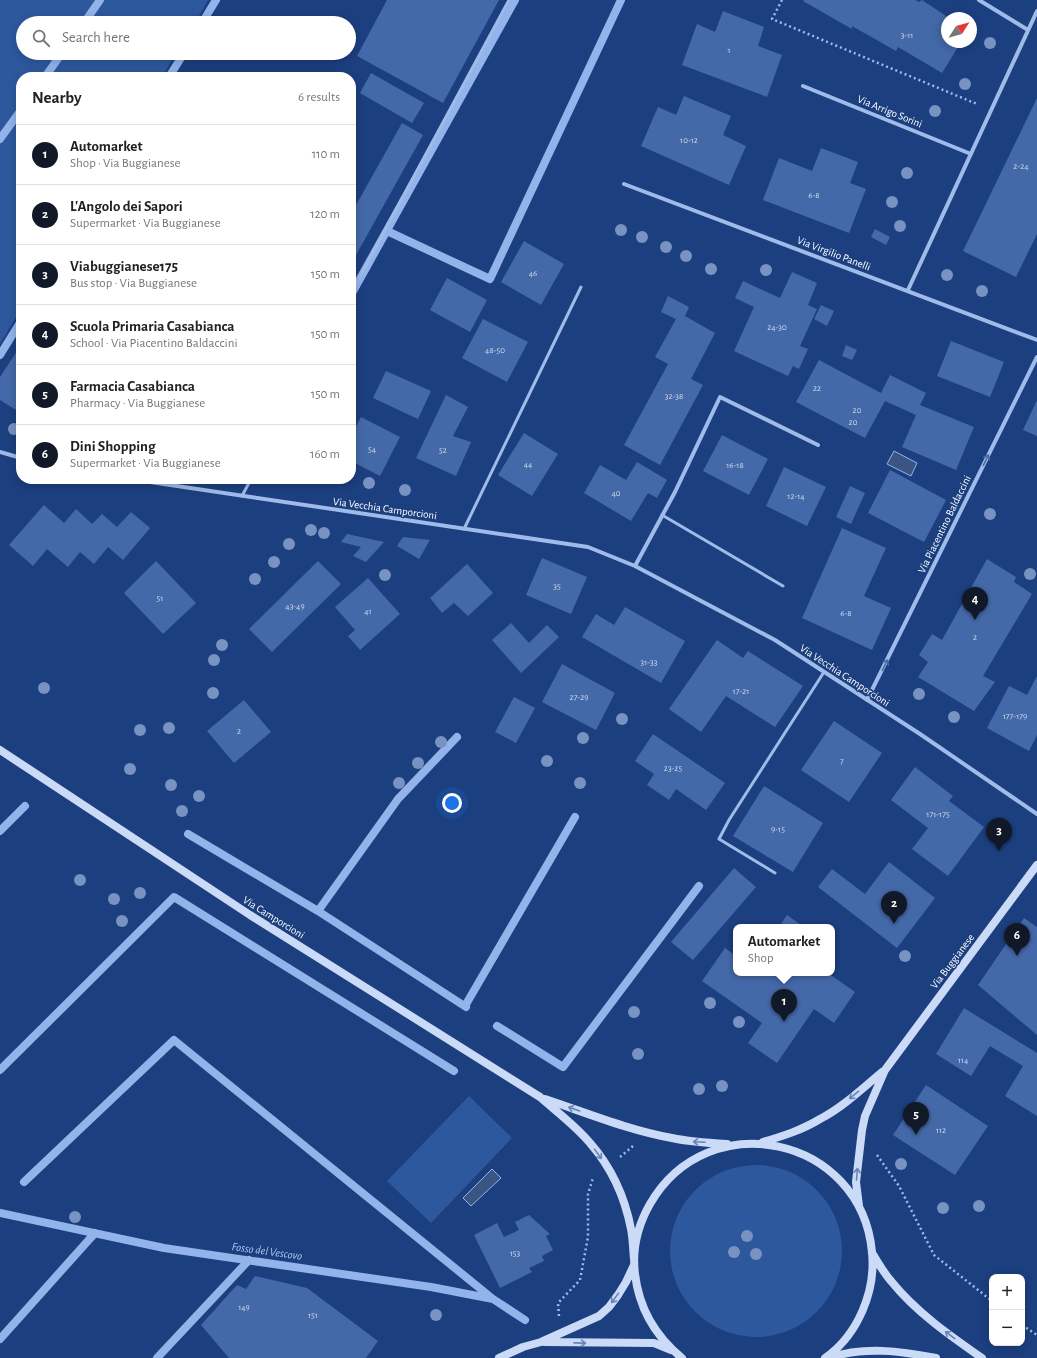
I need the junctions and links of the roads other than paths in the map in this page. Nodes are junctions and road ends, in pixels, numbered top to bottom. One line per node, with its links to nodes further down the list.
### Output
1 (509, 0): 8 (lane)
2 (979, 0): 4 (street)
3 (1037, 11): 4 (street)
4 (1028, 30): 6 (street)
5 (803, 86): 6 (street, Via Arrigo Sorini)
6 (971, 154): 10 (street)
7 (624, 184): 10 (street, Via Virgilio Panelli)
8 (356, 284)
9 (581, 287): 20 (lane)
10 (908, 290): 11 (street, Via Virgilio Panelli)
11 (1037, 340)
12 (1037, 357): 24 (street, Via Piacentino Baldaccini, one-way to 12)
13 (818, 445): 19 (street)
14 (0, 452): 15 (street)
15 (16, 457)
16 (163, 484): 18 (street, Via Vecchia Camporcioni)
17 (248, 484): 18 (lane)
18 (242, 496): 20 (street, Via Vecchia Camporcioni)
19 (662, 515): 21 (street); 22 (lane)
20 (464, 528): 21 (street, Via Vecchia Camporcioni)
21 (635, 566): 23 (street, Via Vecchia Camporcioni)
22 (783, 586)
23 (824, 672): 24 (street, Via Vecchia Camporcioni); 28 (lane)
24 (867, 700): 26 (street, Via Vecchia Camporcioni)
25 (0, 750): 30 (main road, Via Camporcioni)
26 (1037, 814)
27 (1037, 865): 29 (main road, Via Buggianese)
28 (775, 873)
29 (885, 1070): 32 (main road, one-way to 32); 33 (main road, one-way to 29)
30 (540, 1097): 31 (main road, one-way to 30); 35 (main road, one-way to 35)
31 (738, 1144): 32 (main road); 35 (main road)
32 (757, 1144): 33 (main road)
33 (861, 1212): 34 (main road)
34 (872, 1252): 40 (main road); 43 (main road, one-way to 34)
35 (634, 1262): 36 (main road, one-way to 36); 37 (main road)
36 (541, 1342): 37 (main road, one-way to 37); 38 (main road)
37 (674, 1352): 39 (main road)
38 (499, 1358)
39 (682, 1358)
40 (825, 1358)
41 (829, 1358): 42 (main road)
42 (936, 1358)
43 (982, 1358)

